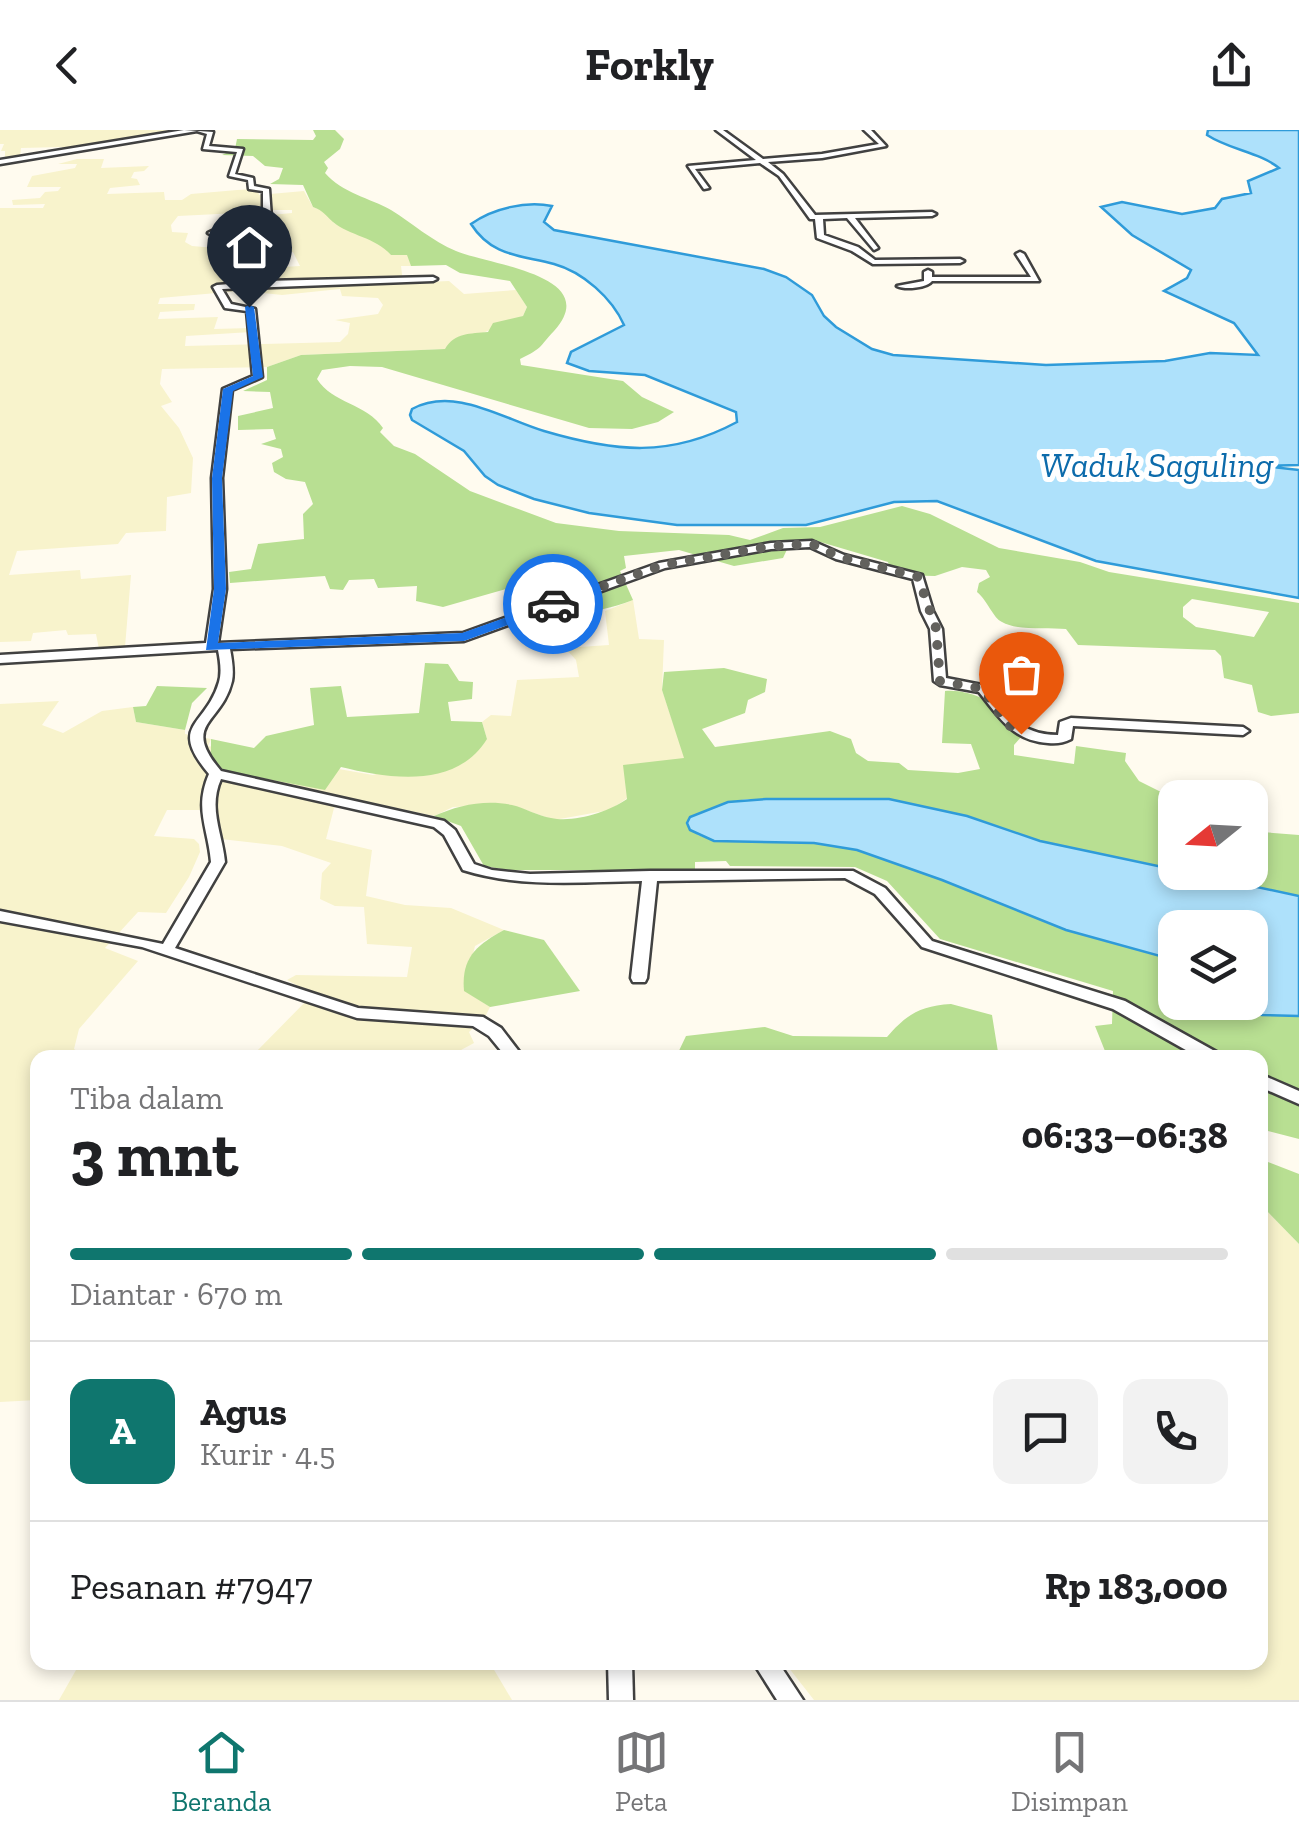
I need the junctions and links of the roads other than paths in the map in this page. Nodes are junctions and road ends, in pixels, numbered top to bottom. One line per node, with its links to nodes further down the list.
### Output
1 (197, 130): 5 (street); 10 (street)
2 (719, 130): 4 (street)
3 (867, 130): 4 (street)
4 (763, 160): 6 (street); 9 (street)
5 (0, 162)
6 (706, 188)
7 (932, 214): 8 (street)
8 (850, 217): 9 (street); 12 (street)
9 (820, 218): 15 (street)
10 (273, 231): 11 (street); 18 (street)
11 (212, 233)
12 (874, 248)
13 (1020, 254): 17 (street)
14 (960, 262): 15 (street)
15 (926, 264): 17 (street)
16 (433, 279): 18 (street)
17 (930, 279): 19 (street)
18 (260, 284): 20 (street)
19 (901, 286)
20 (217, 646): 21 (street); 22 (street); 23 (street)
21 (0, 659)
22 (1243, 731)
23 (216, 774): 24 (street); 26 (street)
24 (650, 875): 27 (street); 29 (street)
25 (0, 916): 26 (street)
26 (166, 951): 28 (street)
27 (639, 978)
28 (510, 1050)
29 (1200, 1050)
30 (1268, 1084): 31 (street)
31 (1299, 1098)
32 (620, 1670): 34 (street)
33 (770, 1670): 35 (street)
34 (622, 1700)
35 (791, 1700)

